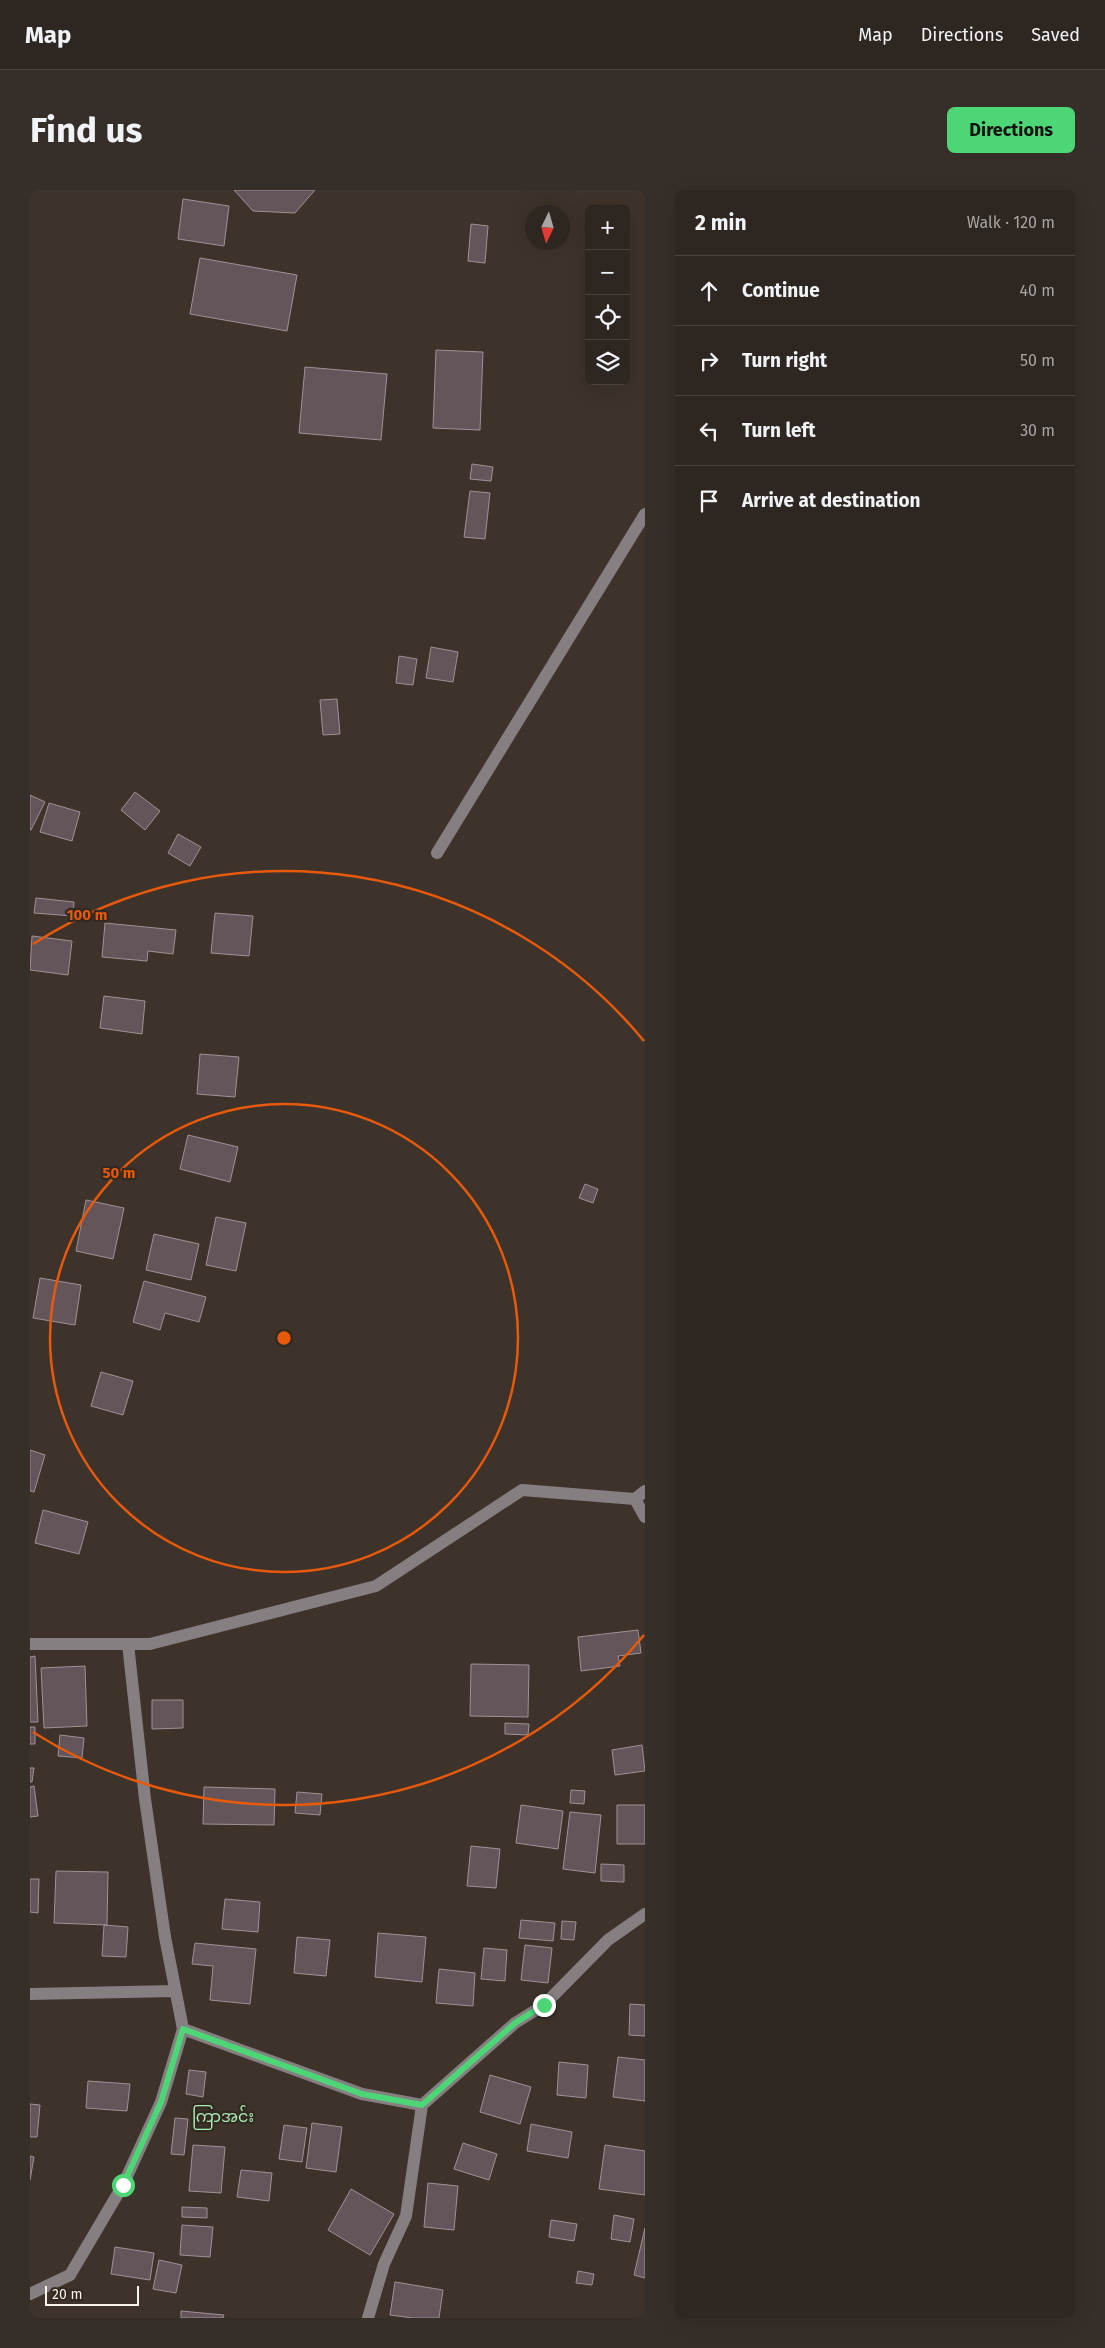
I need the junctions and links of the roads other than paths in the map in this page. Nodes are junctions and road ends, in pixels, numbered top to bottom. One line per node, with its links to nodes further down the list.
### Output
1 (645, 514): 2 (street)
2 (437, 853)
3 (640, 1495): 4 (street); 6 (street)
4 (645, 1517)
5 (30, 1644): 6 (street)
6 (128, 1644): 8 (street)
7 (645, 1914): 11 (street)
8 (175, 1991): 9 (street); 10 (street)
9 (30, 1994)
10 (183, 2029): 11 (street); 12 (street)
11 (422, 2105): 13 (street)
12 (30, 2294)
13 (368, 2318)

